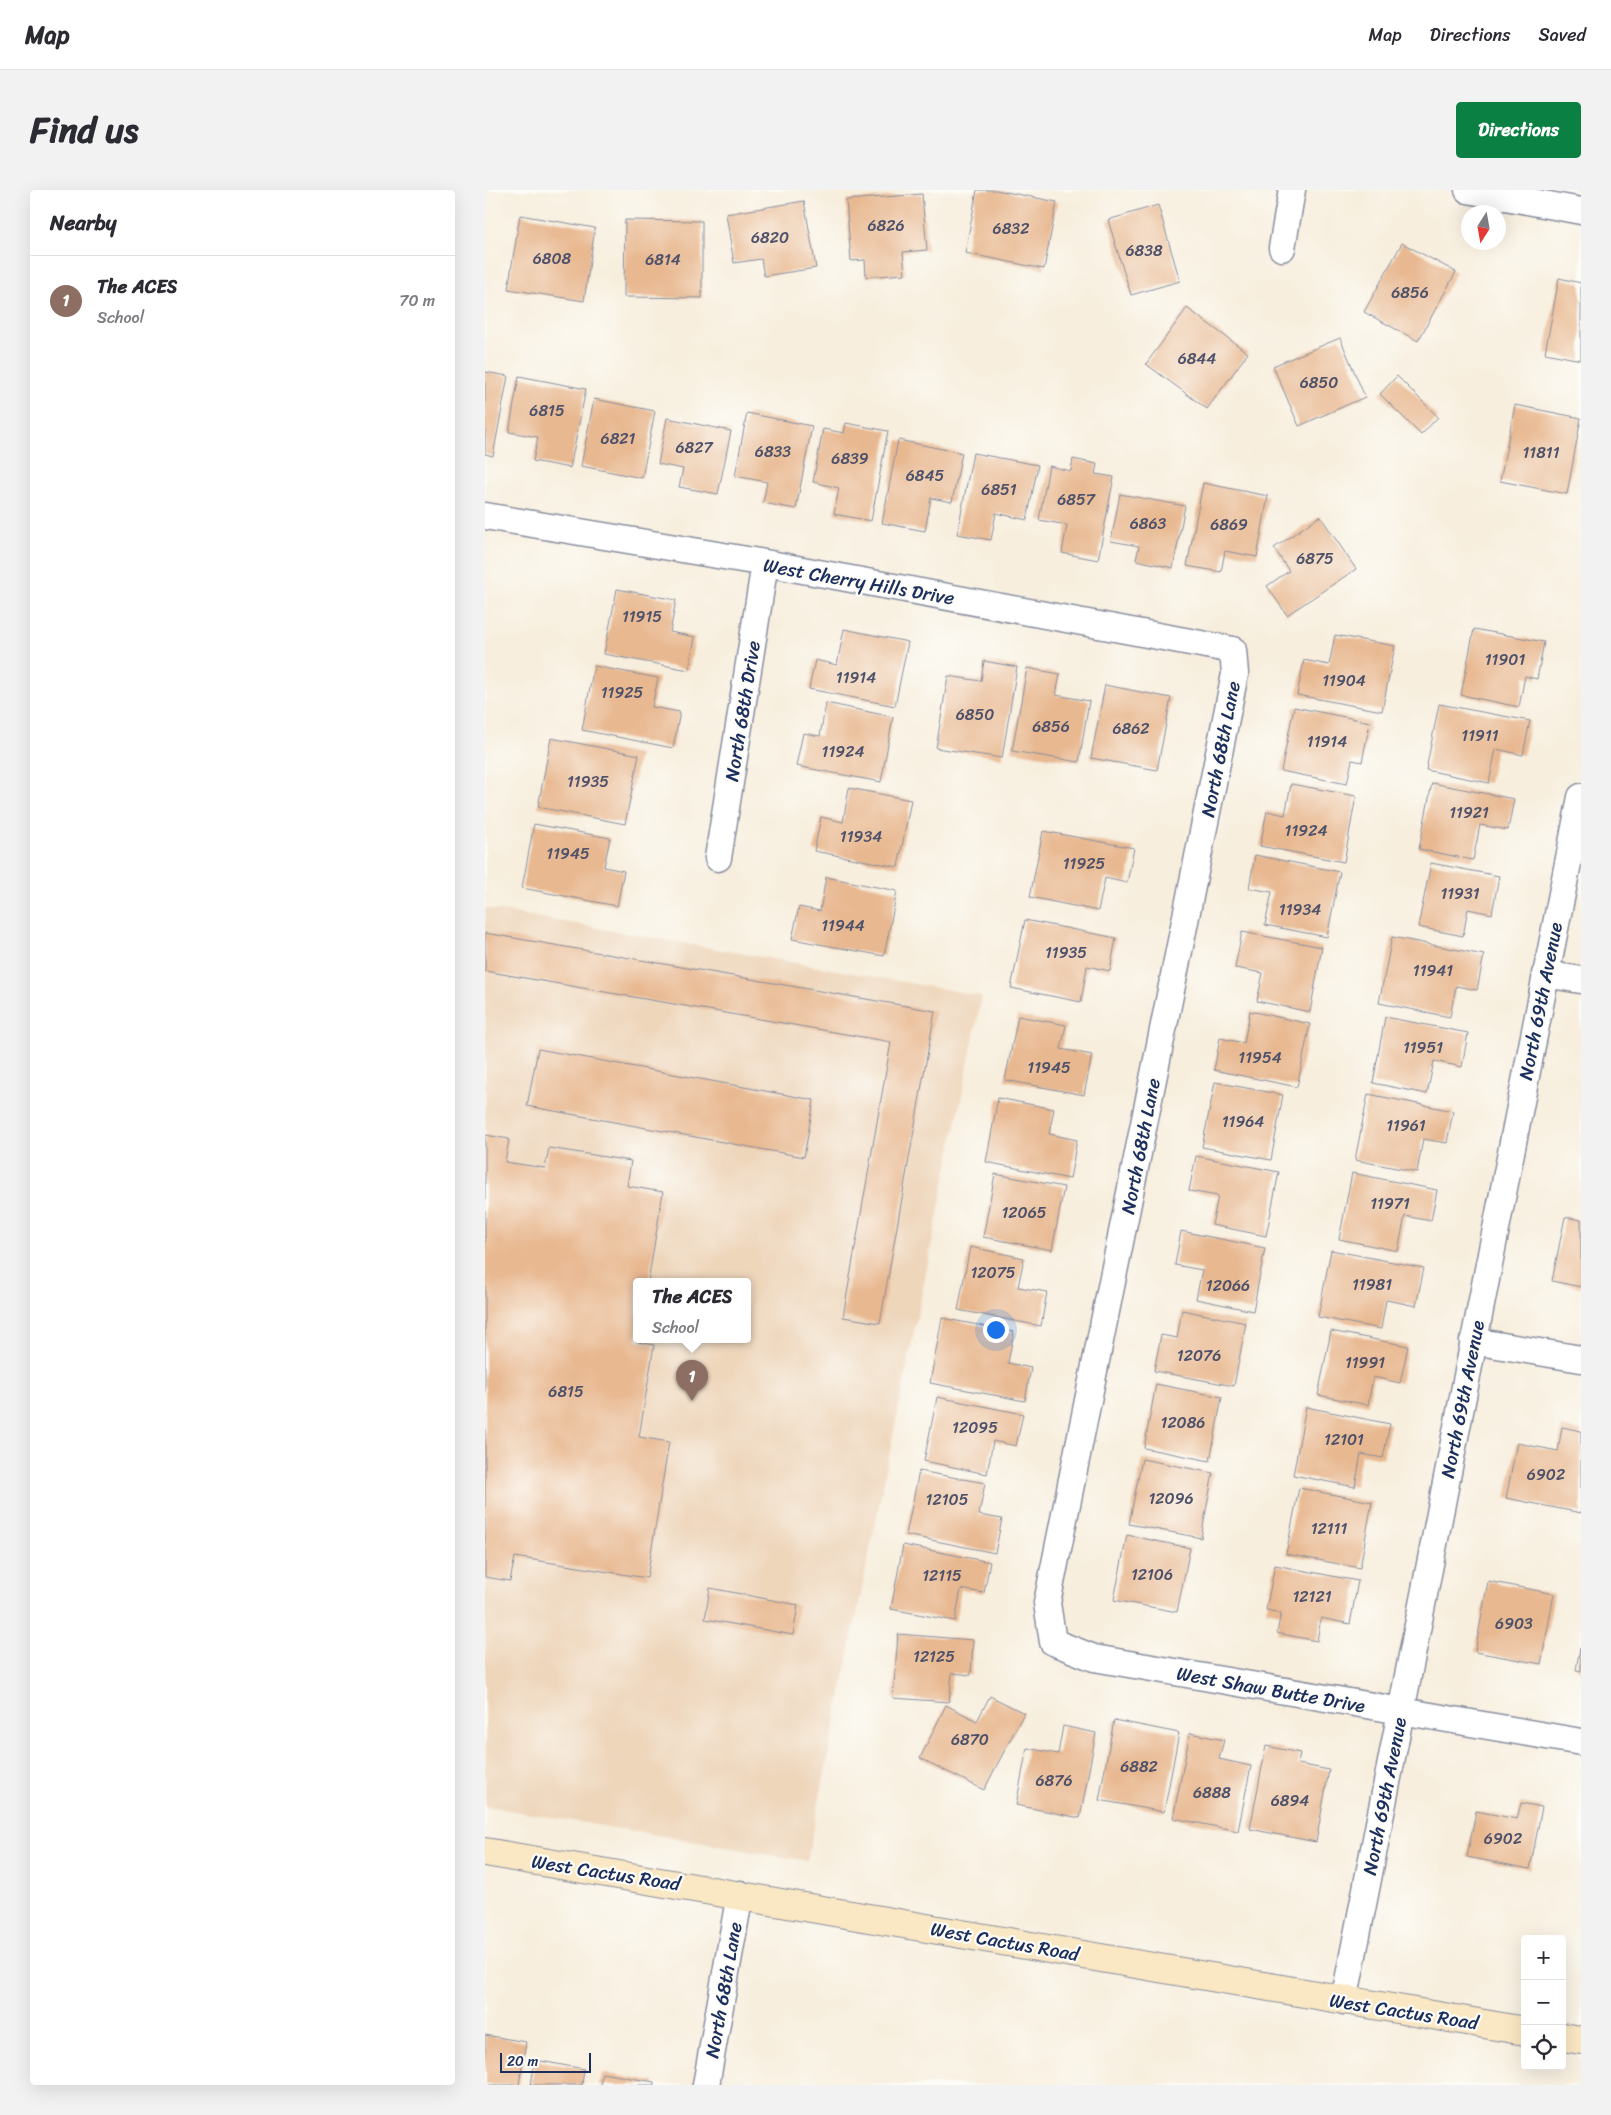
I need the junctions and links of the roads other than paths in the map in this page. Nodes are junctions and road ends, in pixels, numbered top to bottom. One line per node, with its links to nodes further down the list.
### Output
1 (1292, 190): 4 (street)
2 (1467, 190): 3 (street)
3 (1581, 211)
4 (1282, 248)
5 (485, 516): 6 (street, West Cherry Hills Drive)
6 (765, 563): 7 (street, West Cherry Hills Drive); 9 (street, North 68th Drive)
7 (1233, 650): 14 (street, North 68th Lane)
8 (1581, 797): 10 (street, North 69th Avenue)
9 (718, 858)
10 (1545, 974): 11 (street); 12 (street, North 69th Avenue)
11 (1581, 980)
12 (1473, 1341): 13 (street); 15 (street, North 69th Avenue)
13 (1581, 1359)
14 (1053, 1642): 15 (street, West Shaw Butte Drive)
15 (1400, 1711): 16 (street, West Shaw Butte Drive); 19 (street, North 69th Avenue)
16 (1581, 1742)
17 (485, 1852): 18 (main road, West Cactus Road)
18 (740, 1894): 19 (main road, West Cactus Road); 23 (street, North 68th Lane)
19 (1344, 2001): 20 (main road, West Cactus Road)
20 (1521, 2030)
21 (1566, 2038): 22 (main road)
22 (1581, 2040)
23 (706, 2085)

